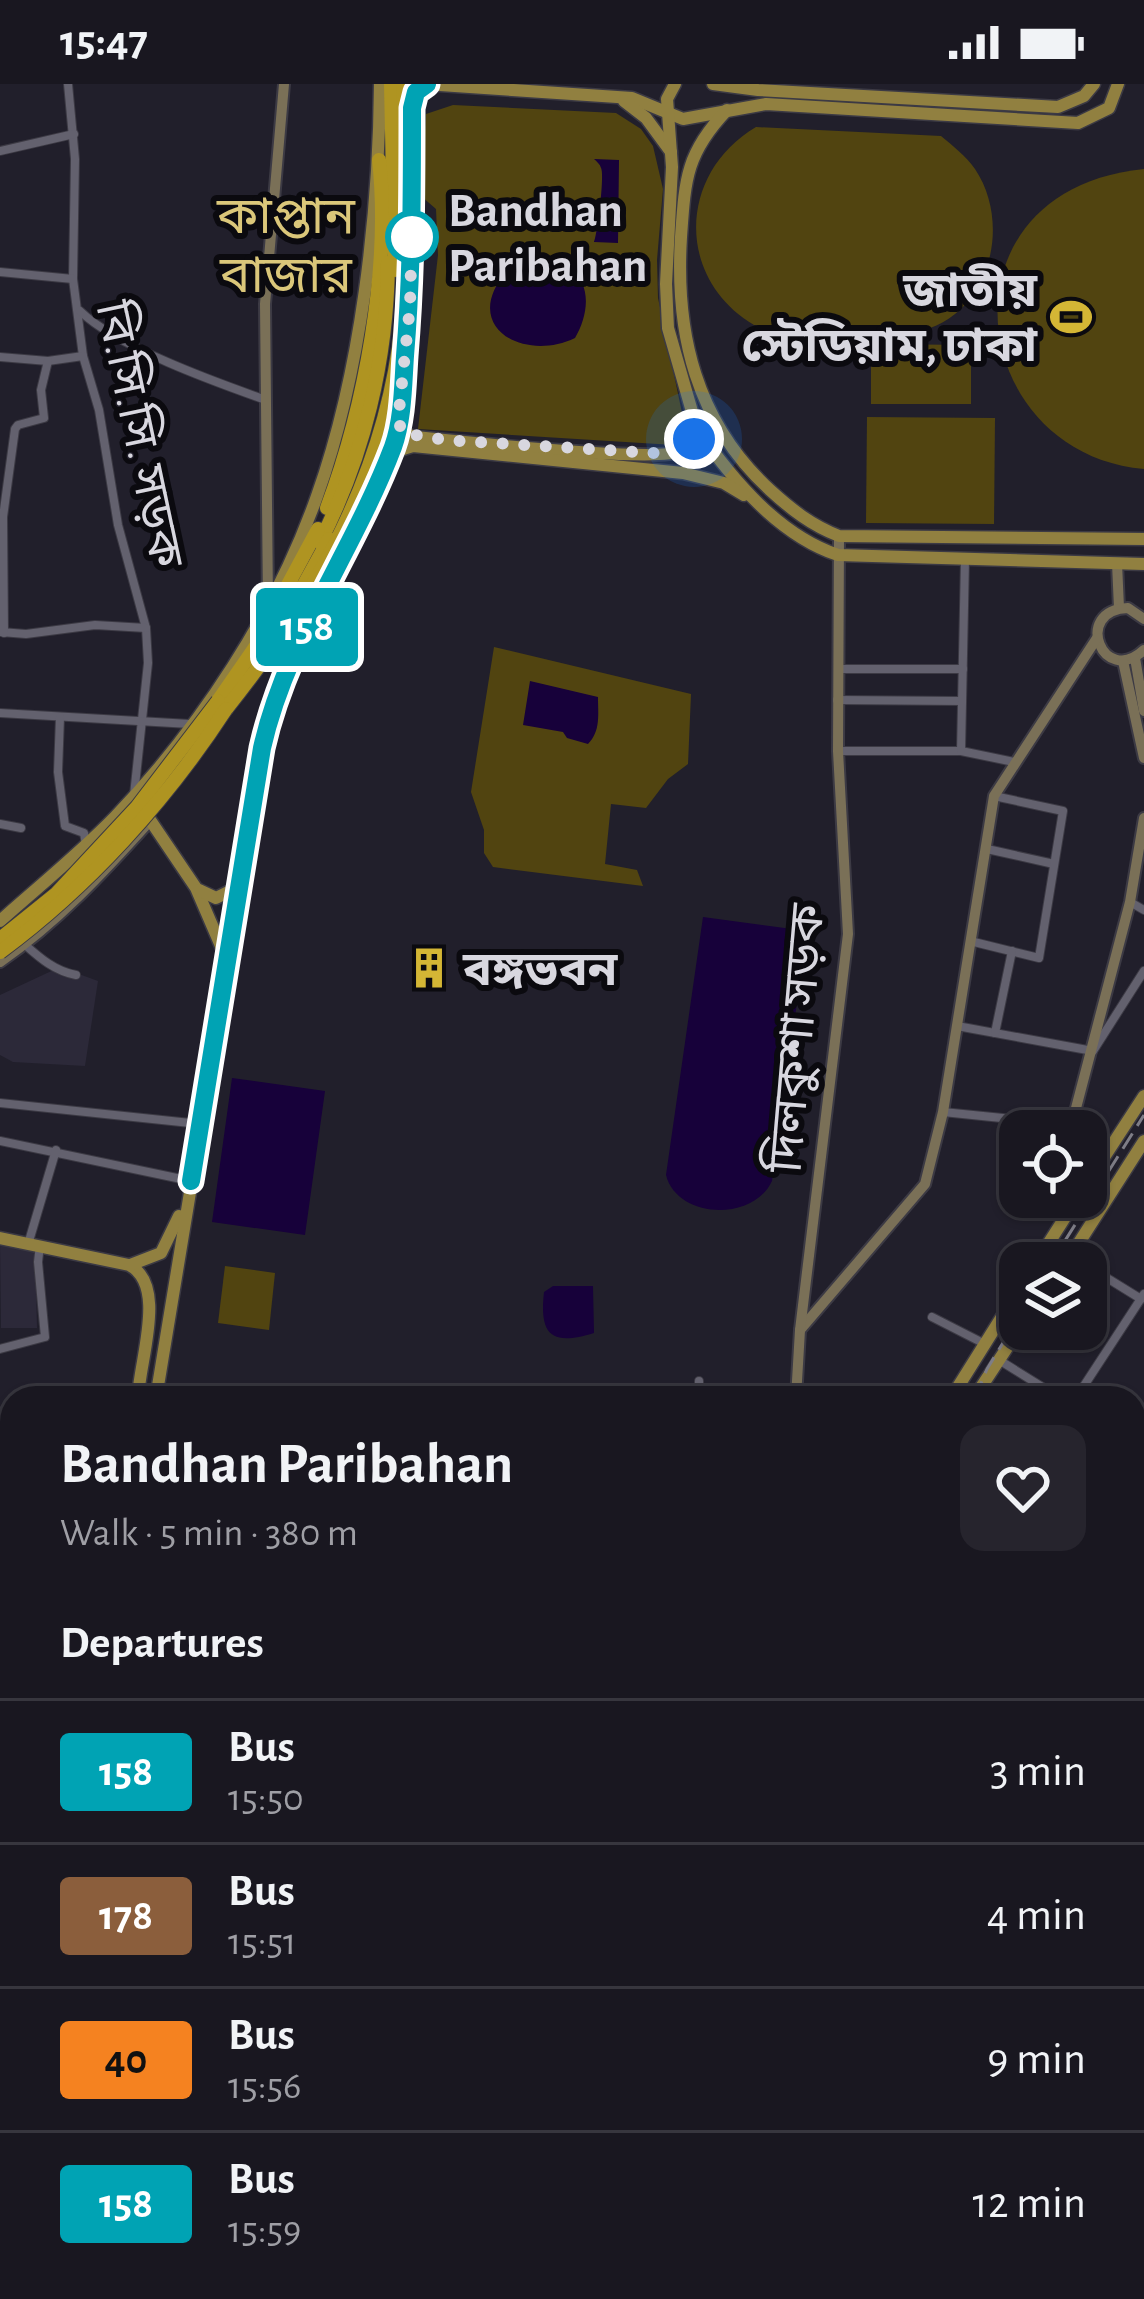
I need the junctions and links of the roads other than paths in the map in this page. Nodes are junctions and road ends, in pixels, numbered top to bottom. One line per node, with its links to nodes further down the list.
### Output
1 (68, 84): 14 (street, বি.সি.সি. সড়ক)
2 (284, 84): 24 (street)
3 (386, 84): 17 (main road); 51 (highway); 51 (highway)
4 (403, 84): 51 (highway)
5 (426, 84): 11 (main road); 25 (main road)
6 (675, 84): 13 (main road)
7 (713, 84): 10 (main road)
8 (1094, 84): 10 (main road)
9 (1118, 84): 12 (main road)
10 (945, 91)
11 (618, 97): 13 (main road); 16 (main road)
12 (727, 110): 13 (main road); 29 (main road)
13 (669, 114): 16 (main road)
14 (74, 134): 15 (street); 19 (street, বি.সি.সি. সড়ক)
15 (0, 152)
16 (672, 153): 26 (main road)
17 (379, 160): 40 (main road); 51 (highway)
18 (0, 272): 19 (street)
19 (73, 279): 20 (street, বি.সি.সি. সড়ক)
20 (76, 304): 21 (street, বি.সি.সি. সড়ক); 24 (street)
21 (83, 356): 23 (street); 43 (street, বি.সি.সি. সড়ক)
22 (0, 357): 23 (street)
23 (48, 361): 44 (street)
24 (268, 401): 40 (street)
25 (398, 421): 26 (main road); 27 (main road)
26 (697, 429): 28 (main road)
27 (390, 453): 28 (main road); 70 (main road)
28 (756, 501): 34 (main road)
29 (818, 528): 30 (main road); 34 (main road)
30 (839, 536): 31 (main road); 35 (street, দিলকুশা সড়ক)
31 (1085, 539): 32 (main road); 37 (main road)
32 (1117, 539): 33 (main road); 38 (main road)
33 (1144, 539)
34 (808, 541): 35 (main road)
35 (838, 556): 36 (main road); 48 (street, দিলকুশা সড়ক)
36 (965, 559): 37 (main road); 47 (street)
37 (1085, 563): 38 (main road)
38 (1117, 563): 39 (main road); 41 (street)
39 (1144, 564)
40 (268, 603): 56 (main road)
41 (1119, 608): 42 (street); 45 (street)
42 (1144, 619)
43 (146, 628): 44 (street); 55 (street, বি.সি.সি. সড়ক)
44 (2, 632)
45 (1097, 638): 46 (street); 60 (street)
46 (1134, 656): 52 (street); 59 (street)
47 (963, 669): 48 (street); 50 (street)
48 (837, 670): 49 (street, দিলকুশা সড়ক)
49 (837, 700): 50 (street); 57 (street, দিলকুশা সড়ক)
50 (962, 701): 58 (street)
51 (222, 705): 75 (highway, bridge); 79 (highway, bridge)
52 (1144, 711)
53 (0, 713): 54 (street)
54 (60, 717): 55 (street); 67 (street)
55 (142, 722): 56 (street); 61 (street, বি.সি.সি. সড়ক)
56 (190, 724): 61 (main road)
57 (838, 751): 58 (street); 108 (street, দিলকুশা সড়ক)
58 (961, 751): 60 (street)
59 (1144, 758)
60 (1014, 762): 62 (street)
61 (134, 796): 64 (main road); 67 (main road)
62 (994, 796): 68 (street); 69 (street)
63 (1144, 818): 72 (street)
64 (150, 821): 71 (main road); 77 (street)
65 (0, 824): 66 (street)
66 (20, 827)
67 (86, 845): 74 (main road)
68 (987, 849): 69 (street); 76 (street)
69 (1054, 864): 78 (street)
70 (240, 886): 71 (main road); 80 (main road)
71 (196, 887): 80 (main road)
72 (1130, 902): 73 (street); 86 (street)
73 (1144, 910)
74 (0, 921): 77 (street)
75 (0, 939)
76 (970, 941): 78 (street); 84 (street)
77 (25, 945): 81 (street); 83 (street)
78 (1012, 951): 85 (street)
79 (0, 952)
80 (228, 961): 92 (main road)
81 (0, 962)
82 (1144, 971): 86 (street)
83 (76, 975)
84 (957, 1026): 85 (street); 90 (street)
85 (995, 1033): 86 (street)
86 (1093, 1052): 89 (street)
87 (1144, 1096): 96 (main road)
88 (0, 1103): 92 (street)
89 (1076, 1110)
90 (943, 1112): 91 (street); 108 (street)
91 (999, 1119)
92 (200, 1124): 97 (main road)
93 (0, 1141): 95 (street)
94 (1144, 1141): 100 (main road)
95 (56, 1150): 97 (street); 99 (street)
96 (1107, 1153)
97 (191, 1181): 101 (main road); 105 (main road)
98 (0, 1238): 99 (main road)
99 (34, 1242): 101 (main road); 110 (street)
100 (1088, 1242)
101 (129, 1265): 103 (main road)
102 (1107, 1277): 104 (street)
103 (151, 1294): 105 (main road); 114 (main road)
104 (1143, 1296): 121 (street)
105 (171, 1301): 115 (main road)
106 (932, 1318): 109 (street)
107 (999, 1322): 109 (main road)
108 (800, 1330): 117 (street, দিলকুশা সড়ক)
109 (985, 1344): 118 (main road)
110 (0, 1349)
111 (1004, 1350): 112 (main road)
112 (998, 1359): 119 (main road); 120 (street)
113 (699, 1382): 116 (street)
114 (140, 1386)
115 (158, 1386)
116 (699, 1386)
117 (797, 1386)
118 (959, 1386)
119 (981, 1386)
120 (1041, 1386)
121 (1084, 1386)

